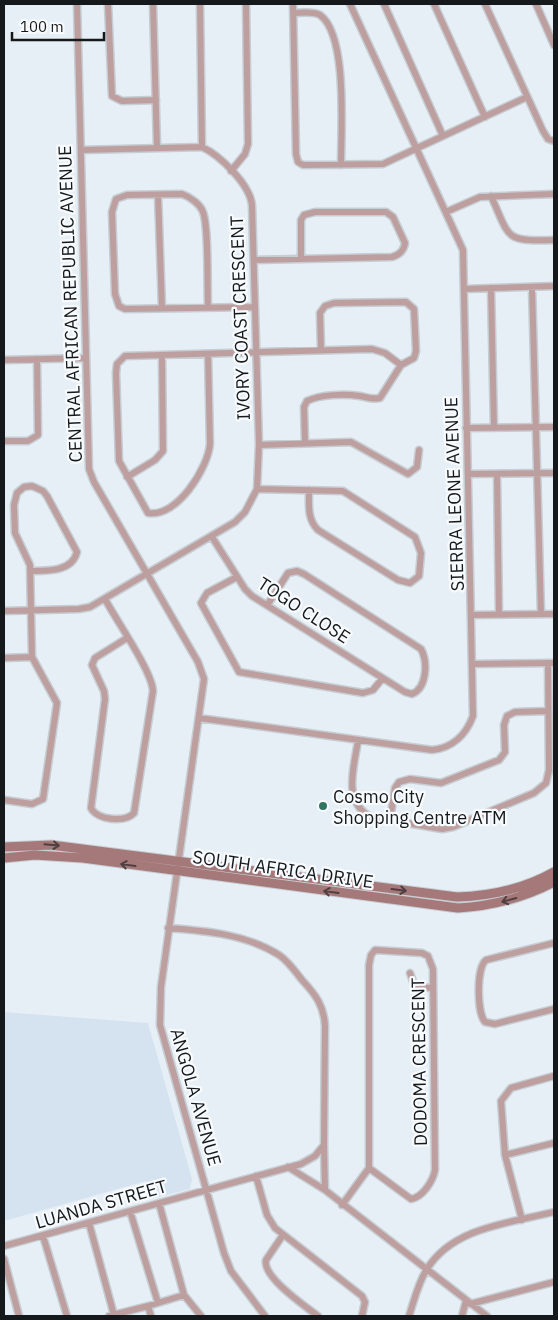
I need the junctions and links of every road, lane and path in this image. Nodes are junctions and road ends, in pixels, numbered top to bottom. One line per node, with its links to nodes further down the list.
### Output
1 (77, 4): 21 (street, CENTRAL AFRICAN REPUBLIC AVENUE)
2 (108, 4): 15 (street)
3 (153, 4): 15 (street)
4 (200, 4): 20 (street)
5 (246, 4): 24 (street)
6 (293, 4): 12 (street)
7 (350, 4): 22 (street, SIERRA LEONE AVENUE)
8 (384, 4): 17 (street)
9 (434, 4): 16 (street)
10 (485, 4): 14 (street)
11 (536, 4): 13 (street)
12 (293, 13): 23 (street); 23 (street)
13 (554, 45)
14 (527, 97): 16 (street); 18 (street)
15 (156, 100): 19 (street)
16 (485, 117): 17 (street)
17 (443, 136): 22 (street)
18 (554, 140)
19 (157, 147): 20 (street); 21 (street)
20 (202, 148): 24 (street, IVORY COAST CRESCENT)
21 (81, 150): 43 (street, CENTRAL AFRICAN REPUBLIC AVENUE)
22 (416, 150): 23 (street); 28 (street, SIERRA LEONE AVENUE)
23 (341, 165)
24 (231, 171): 31 (street, IVORY COAST CRESCENT)
25 (554, 194): 27 (street)
26 (158, 195): 36 (street); 37 (street); 37 (street)
27 (491, 196): 28 (street); 29 (street)
28 (446, 212): 35 (street, SIERRA LEONE AVENUE)
29 (554, 240)
30 (301, 258): 30 (street); 31 (street)
31 (254, 260): 38 (street, IVORY COAST CRESCENT)
32 (554, 286): 33 (street)
33 (532, 287): 34 (street); 47 (street)
34 (492, 288): 35 (street); 50 (street)
35 (464, 289): 49 (street, SIERRA LEONE AVENUE)
36 (208, 307): 37 (street); 38 (street)
37 (162, 308)
38 (254, 308): 40 (street, IVORY COAST CRESCENT)
39 (321, 350): 40 (street); 46 (street); 46 (street)
40 (255, 351): 41 (street); 53 (street, IVORY COAST CRESCENT)
41 (208, 354): 42 (street); 59 (street)
42 (162, 355): 59 (street); 59 (street)
43 (85, 358): 44 (street); 64 (street, CENTRAL AFRICAN REPUBLIC AVENUE)
44 (36, 359): 45 (street); 51 (street)
45 (4, 360)
46 (401, 365): 52 (street)
47 (536, 427): 48 (street); 50 (street); 57 (street)
48 (554, 427)
49 (466, 428): 50 (street); 56 (street, SIERRA LEONE AVENUE)
50 (494, 428)
51 (4, 441)
52 (305, 442): 53 (street); 54 (street)
53 (259, 445): 60 (street, IVORY COAST CRESCENT)
54 (419, 450)
55 (554, 473): 57 (street)
56 (468, 474): 58 (street); 73 (street, SIERRA LEONE AVENUE)
57 (537, 474): 58 (street); 71 (street)
58 (497, 475): 70 (street)
59 (127, 477)
60 (257, 489): 61 (street); 62 (street, IVORY COAST CRESCENT)
61 (309, 490): 61 (street)
62 (212, 537): 64 (street, IVORY COAST CRESCENT); 65 (street, TOGO CLOSE)
63 (31, 571): 63 (street); 69 (street)
64 (148, 574): 66 (street, IVORY COAST CRESCENT); 81 (street, CENTRAL AFRICAN REPUBLIC AVENUE)
65 (237, 577): 67 (street, TOGO CLOSE); 79 (street)
66 (105, 600): 69 (street, IVORY COAST CRESCENT); 74 (street)
67 (268, 604): 79 (street, TOGO CLOSE); 79 (street, TOGO CLOSE)
68 (4, 610): 69 (street, IVORY COAST CRESCENT)
69 (30, 610): 75 (street)
70 (499, 614): 71 (street); 73 (street)
71 (541, 614): 72 (street)
72 (554, 614)
73 (472, 615): 78 (street, SIERRA LEONE AVENUE)
74 (127, 638): 74 (street)
75 (32, 657): 76 (street); 83 (street)
76 (4, 658)
77 (551, 663): 78 (street); 80 (street)
78 (473, 664): 82 (street, SIERRA LEONE AVENUE)
79 (382, 679)
80 (548, 711): 84 (street); 84 (street)
81 (199, 718): 82 (street, SIERRA LEONE AVENUE); 87 (street, CENTRAL AFRICAN REPUBLIC AVENUE)
82 (358, 741): 84 (street)
83 (4, 800)
84 (390, 820)
85 (4, 847): 87 (street, SOUTH AFRICA DRIVE, one-way to 87)
86 (4, 858): 88 (street, SOUTH AFRICA DRIVE, one-way to 86)
87 (177, 861): 88 (street, CENTRAL AFRICAN REPUBLIC AVENUE); 89 (street, SOUTH AFRICA DRIVE, one-way to 89)
88 (176, 871): 90 (street, SOUTH AFRICA DRIVE, one-way to 88); 91 (street, ANGOLA AVENUE)
89 (554, 872)
90 (554, 882)
91 (168, 928): 98 (street); 103 (street, ANGOLA AVENUE)
92 (554, 943): 95 (street)
93 (410, 973): 94 (street)
94 (433, 988): 101 (street, DODOMA CRESCENT); 101 (street, DODOMA CRESCENT)
95 (554, 1009)
96 (554, 1076): 99 (street)
97 (554, 1143): 99 (street)
98 (324, 1145): 100 (street, LUANDA STREET); 104 (street)
99 (505, 1155): 109 (street)
100 (288, 1167): 102 (street, LUANDA STREET); 104 (street)
101 (369, 1168): 106 (street)
102 (256, 1176): 103 (street, LUANDA STREET); 111 (street)
103 (207, 1190): 105 (street, LUANDA STREET); 126 (street, ANGOLA AVENUE)
104 (325, 1190): 106 (street)
105 (159, 1203): 107 (street, LUANDA STREET); 117 (street)
106 (342, 1205): 115 (street)
107 (130, 1211): 110 (street, LUANDA STREET); 118 (street)
108 (554, 1212): 109 (street)
109 (522, 1220): 115 (street)
110 (89, 1223): 112 (street, LUANDA STREET); 123 (street)
111 (283, 1235): 127 (street); 128 (street)
112 (43, 1236): 113 (street, LUANDA STREET); 122 (street)
113 (4, 1246)
114 (4, 1259): 121 (street)
115 (426, 1270): 119 (street); 129 (street)
116 (554, 1282): 119 (street)
117 (184, 1295): 118 (street); 125 (street)
118 (158, 1303): 120 (street)
119 (468, 1303): 130 (street); 131 (street)
120 (148, 1306): 123 (street); 124 (street)
121 (19, 1316)
122 (67, 1316)
123 (112, 1316)
124 (151, 1316)
125 (201, 1316)
126 (265, 1316)
127 (318, 1316)
128 (362, 1316)
129 (409, 1316)
130 (462, 1316)
131 (486, 1316)

